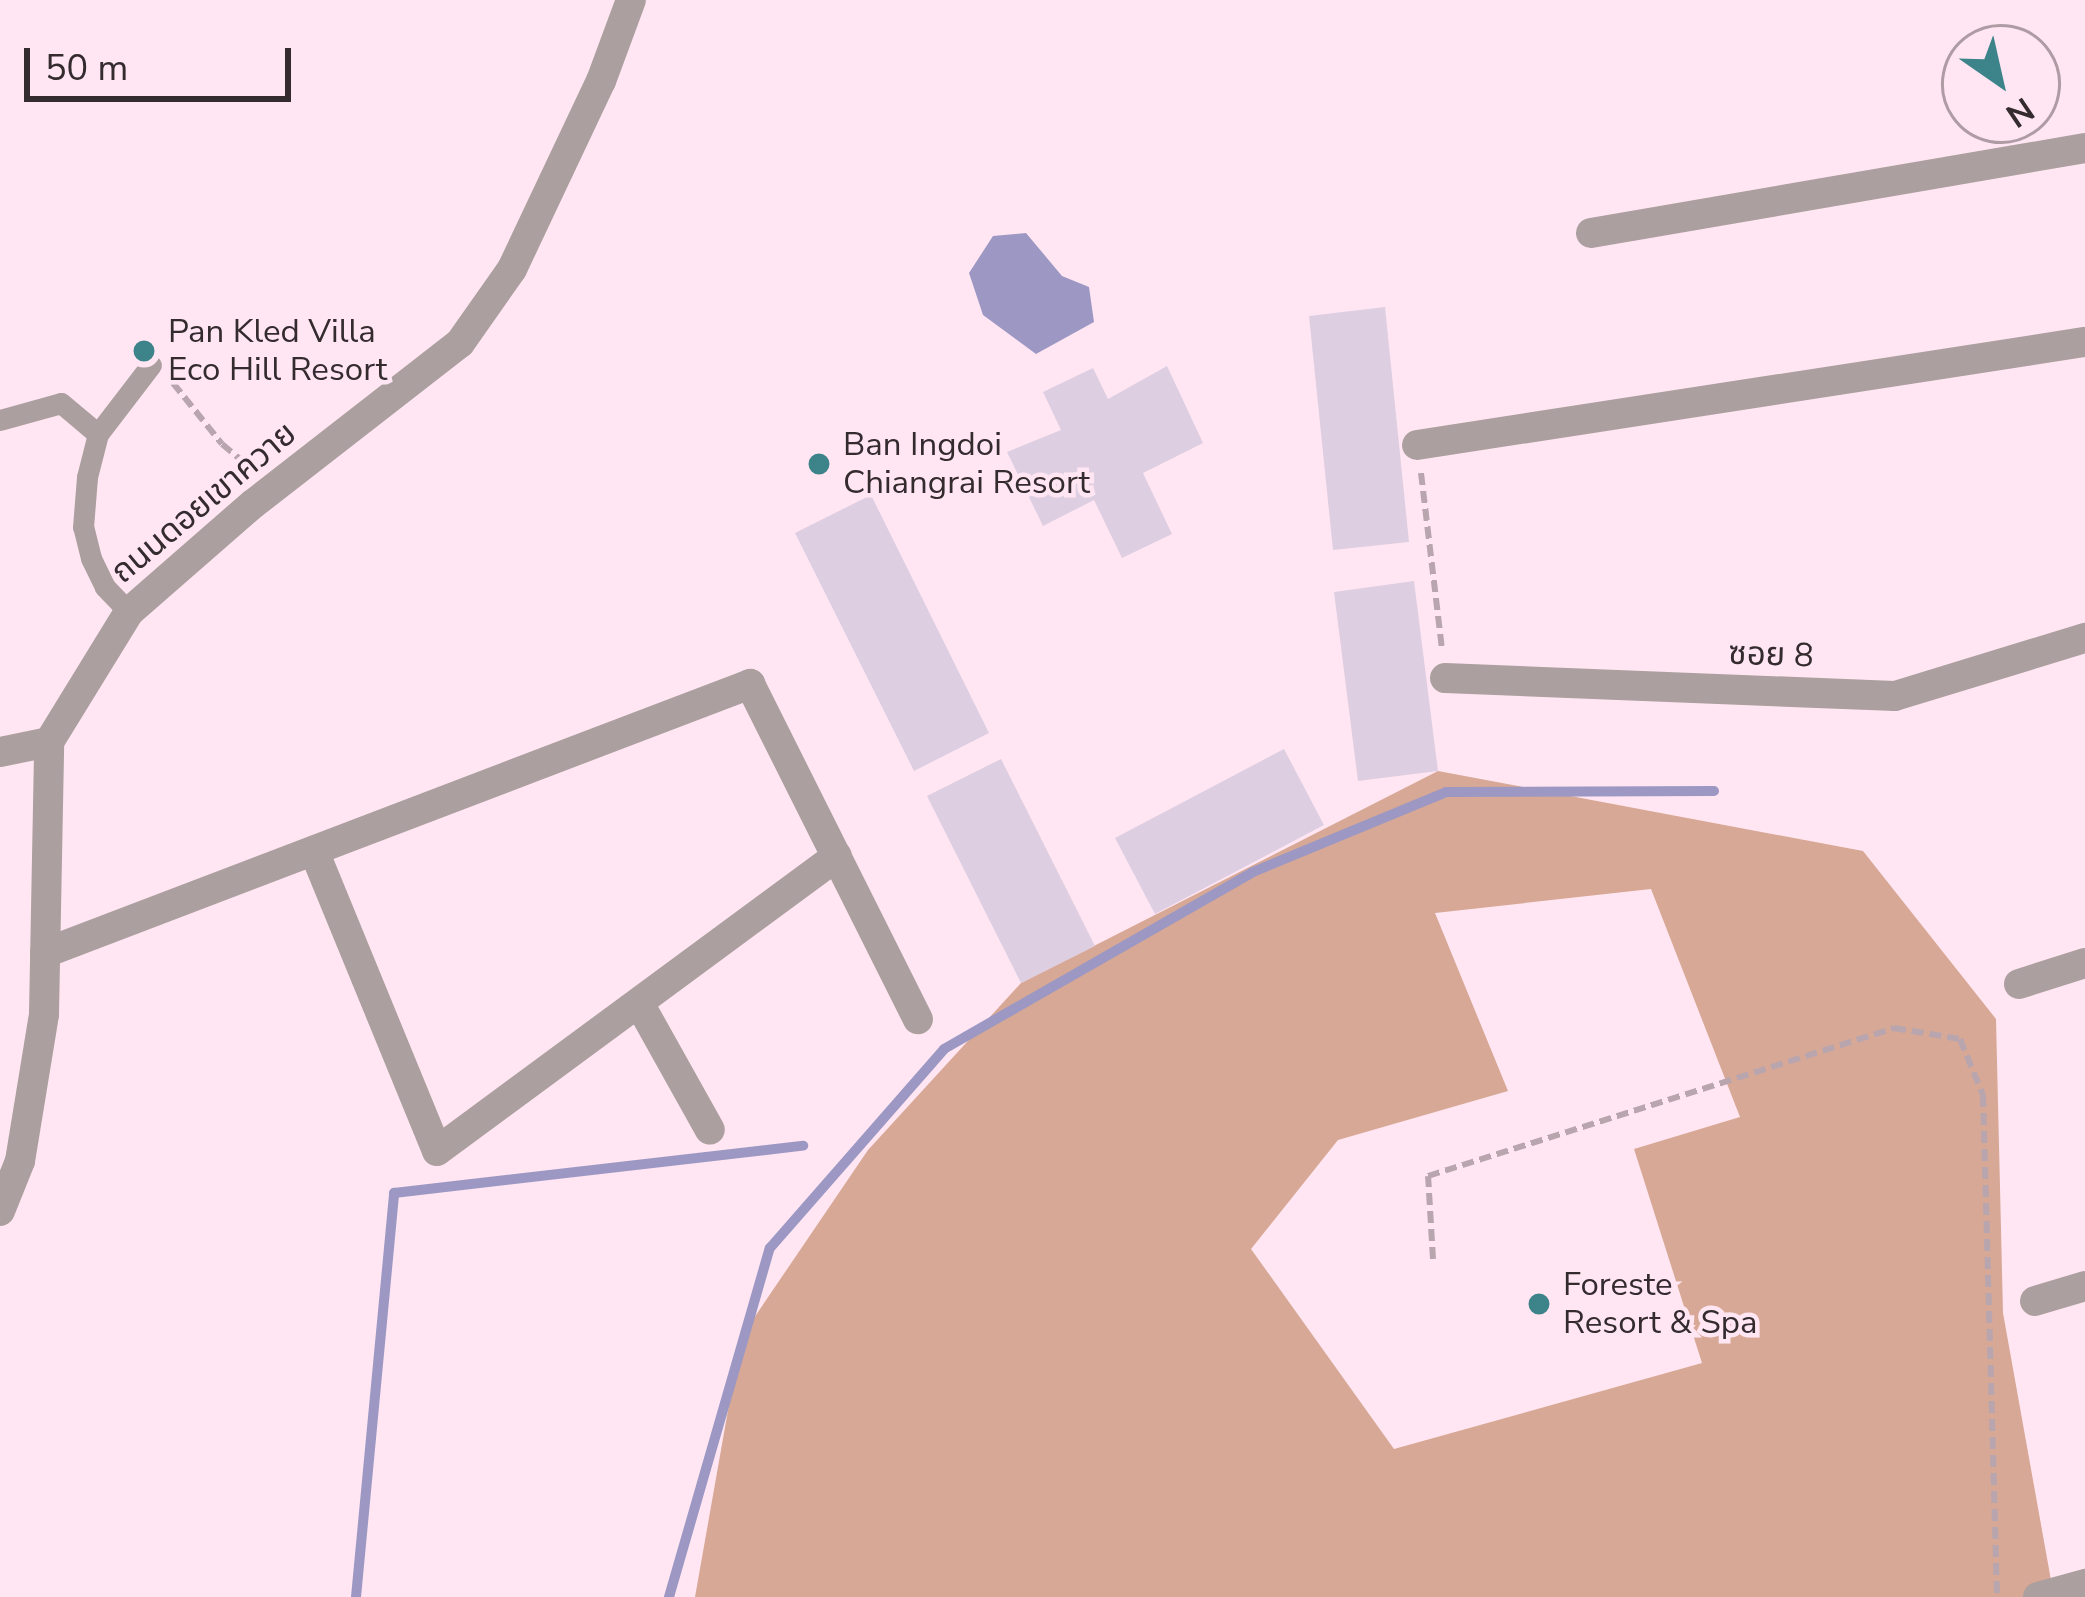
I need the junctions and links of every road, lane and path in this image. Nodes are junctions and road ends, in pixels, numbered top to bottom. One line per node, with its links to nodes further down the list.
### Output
1 (631, 0): 9 (street, ถนนดอยเขาควาย)
2 (2085, 148): 3 (street)
3 (1591, 233)
4 (2085, 342): 8 (street)
5 (158, 369): 7 (lane); 9 (path)
6 (0, 420): 7 (lane)
7 (98, 434): 10 (lane)
8 (1418, 445): 12 (path)
9 (271, 490): 10 (street, ถนนดอยเขาควาย)
10 (129, 612): 13 (street, ถนนดอยเขาควาย)
11 (2085, 638): 12 (street, ซอย 8)
12 (1445, 678)
13 (49, 742): 14 (street); 17 (street)
14 (0, 752)
15 (314, 851): 16 (street); 17 (street); 20 (street)
16 (837, 856): 20 (street); 21 (street)
17 (45, 953): 23 (street)
18 (2085, 963): 19 (street)
19 (2019, 984)
20 (638, 1003): 22 (street)
21 (918, 1019)
22 (710, 1130)
23 (0, 1211)
24 (1433, 1259): 28 (path)
25 (2085, 1286): 26 (street)
26 (2035, 1301)
27 (2085, 1584): 29 (street)
28 (1997, 1597)
29 (2038, 1597)

